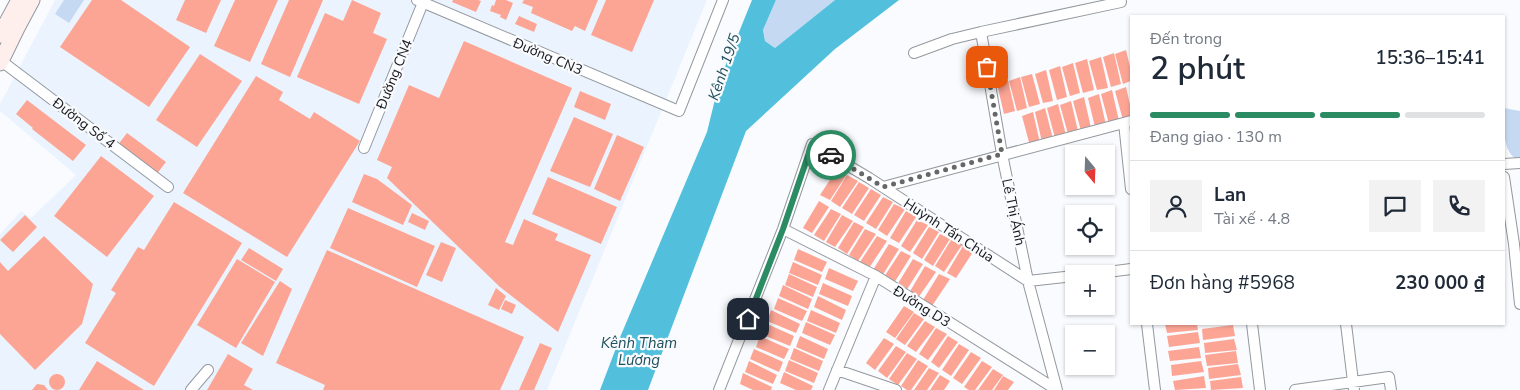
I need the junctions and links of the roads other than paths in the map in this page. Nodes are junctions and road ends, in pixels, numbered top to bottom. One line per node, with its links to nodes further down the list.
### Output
1 (19, 0): 7 (street)
2 (32, 0): 9 (street)
3 (723, 0): 4 (street, Đường CN3)
4 (421, 1): 11 (street, Đường CN4)
5 (1120, 2): 6 (street)
6 (981, 32): 8 (street); 12 (street, Lê Thị Ánh)
7 (0, 36)
8 (914, 53)
9 (0, 61): 17 (street, Đường Số 4)
10 (1127, 122): 12 (street); 15 (street)
11 (364, 148)
12 (1002, 154): 18 (street); 25 (street, Lê Thị Ánh)
13 (1520, 163): 14 (street)
14 (1505, 164)
15 (1130, 172)
16 (1505, 182): 20 (street)
17 (168, 187)
18 (883, 187): 19 (street, Huỳnh Tấn Chùa); 25 (street, Huỳnh Tấn Chùa)
19 (783, 229): 23 (street, Đường D3); 34 (street, Huỳnh Tấn Chùa)
20 (1517, 244): 26 (street)
21 (1130, 269): 22 (street)
22 (1115, 271)
23 (876, 276): 31 (street); 37 (street, Đường D3)
24 (1065, 277): 25 (street)
25 (1028, 281): 37 (street, Lê Thị Ánh)
26 (1520, 304)
27 (1147, 325): 38 (street)
28 (1252, 325): 39 (street)
29 (1346, 325): 32 (street)
30 (208, 370): 33 (street)
31 (837, 370): 35 (street); 36 (street)
32 (1353, 386): 40 (street); 41 (street)
33 (191, 390)
34 (719, 390)
35 (829, 390)
36 (896, 390)
37 (1056, 390)
38 (1155, 390)
39 (1260, 390)
40 (1295, 390)
41 (1391, 390)

